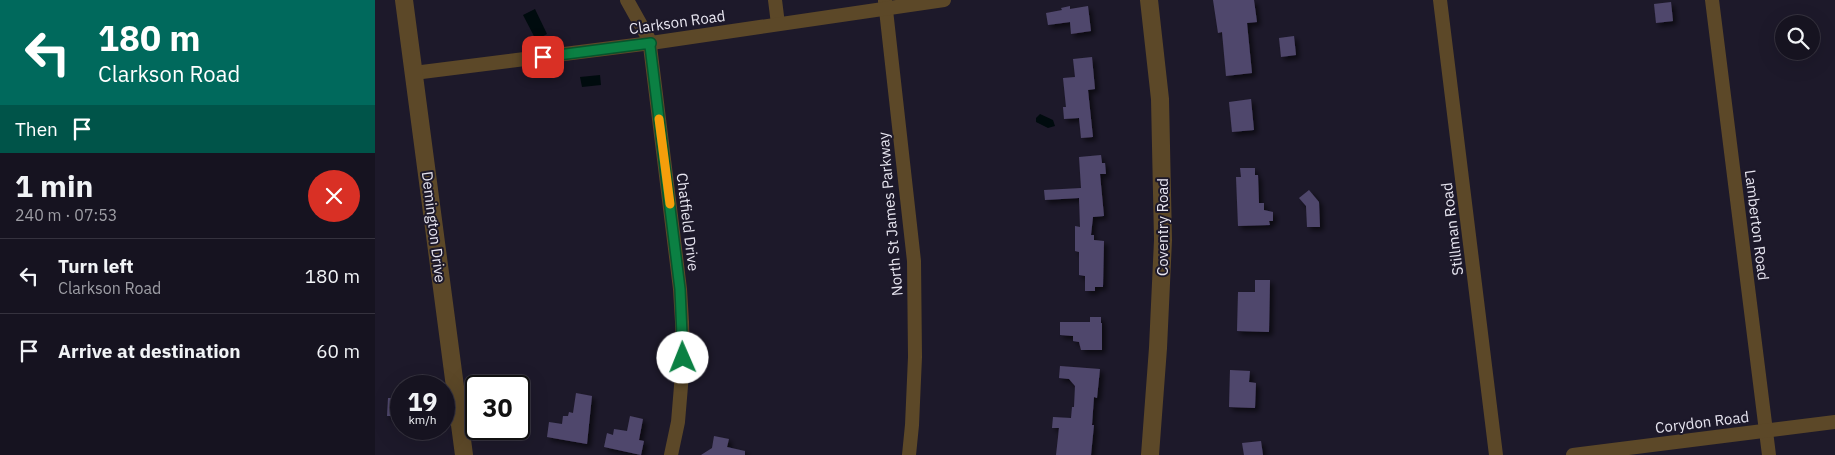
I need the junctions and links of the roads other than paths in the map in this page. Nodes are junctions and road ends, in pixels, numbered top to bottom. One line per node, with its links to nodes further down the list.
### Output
1 (404, 0): 11 (street, Demington Drive)
2 (627, 0): 10 (street, Chatfield Drive)
3 (775, 0): 9 (street)
4 (944, 0): 8 (street, Clarkson Road)
5 (1149, 0): 17 (street, Coventry Road)
6 (1440, 0): 18 (street, Stillman Road)
7 (1712, 0): 13 (street, Lamberton Road)
8 (885, 4): 9 (street, Clarkson Road); 16 (street, North St James Parkway)
9 (778, 24): 10 (street, Clarkson Road)
10 (651, 43): 11 (street, Clarkson Road); 15 (street, Chatfield Drive)
11 (414, 73): 14 (street, Demington Drive)
12 (1835, 422): 13 (street, Corydon Road)
13 (1765, 430): 19 (street, Corydon Road); 20 (street, Lamberton Road)
14 (464, 455)
15 (671, 455)
16 (909, 455)
17 (1150, 455)
18 (1496, 455)
19 (1573, 455)
20 (1769, 455)

